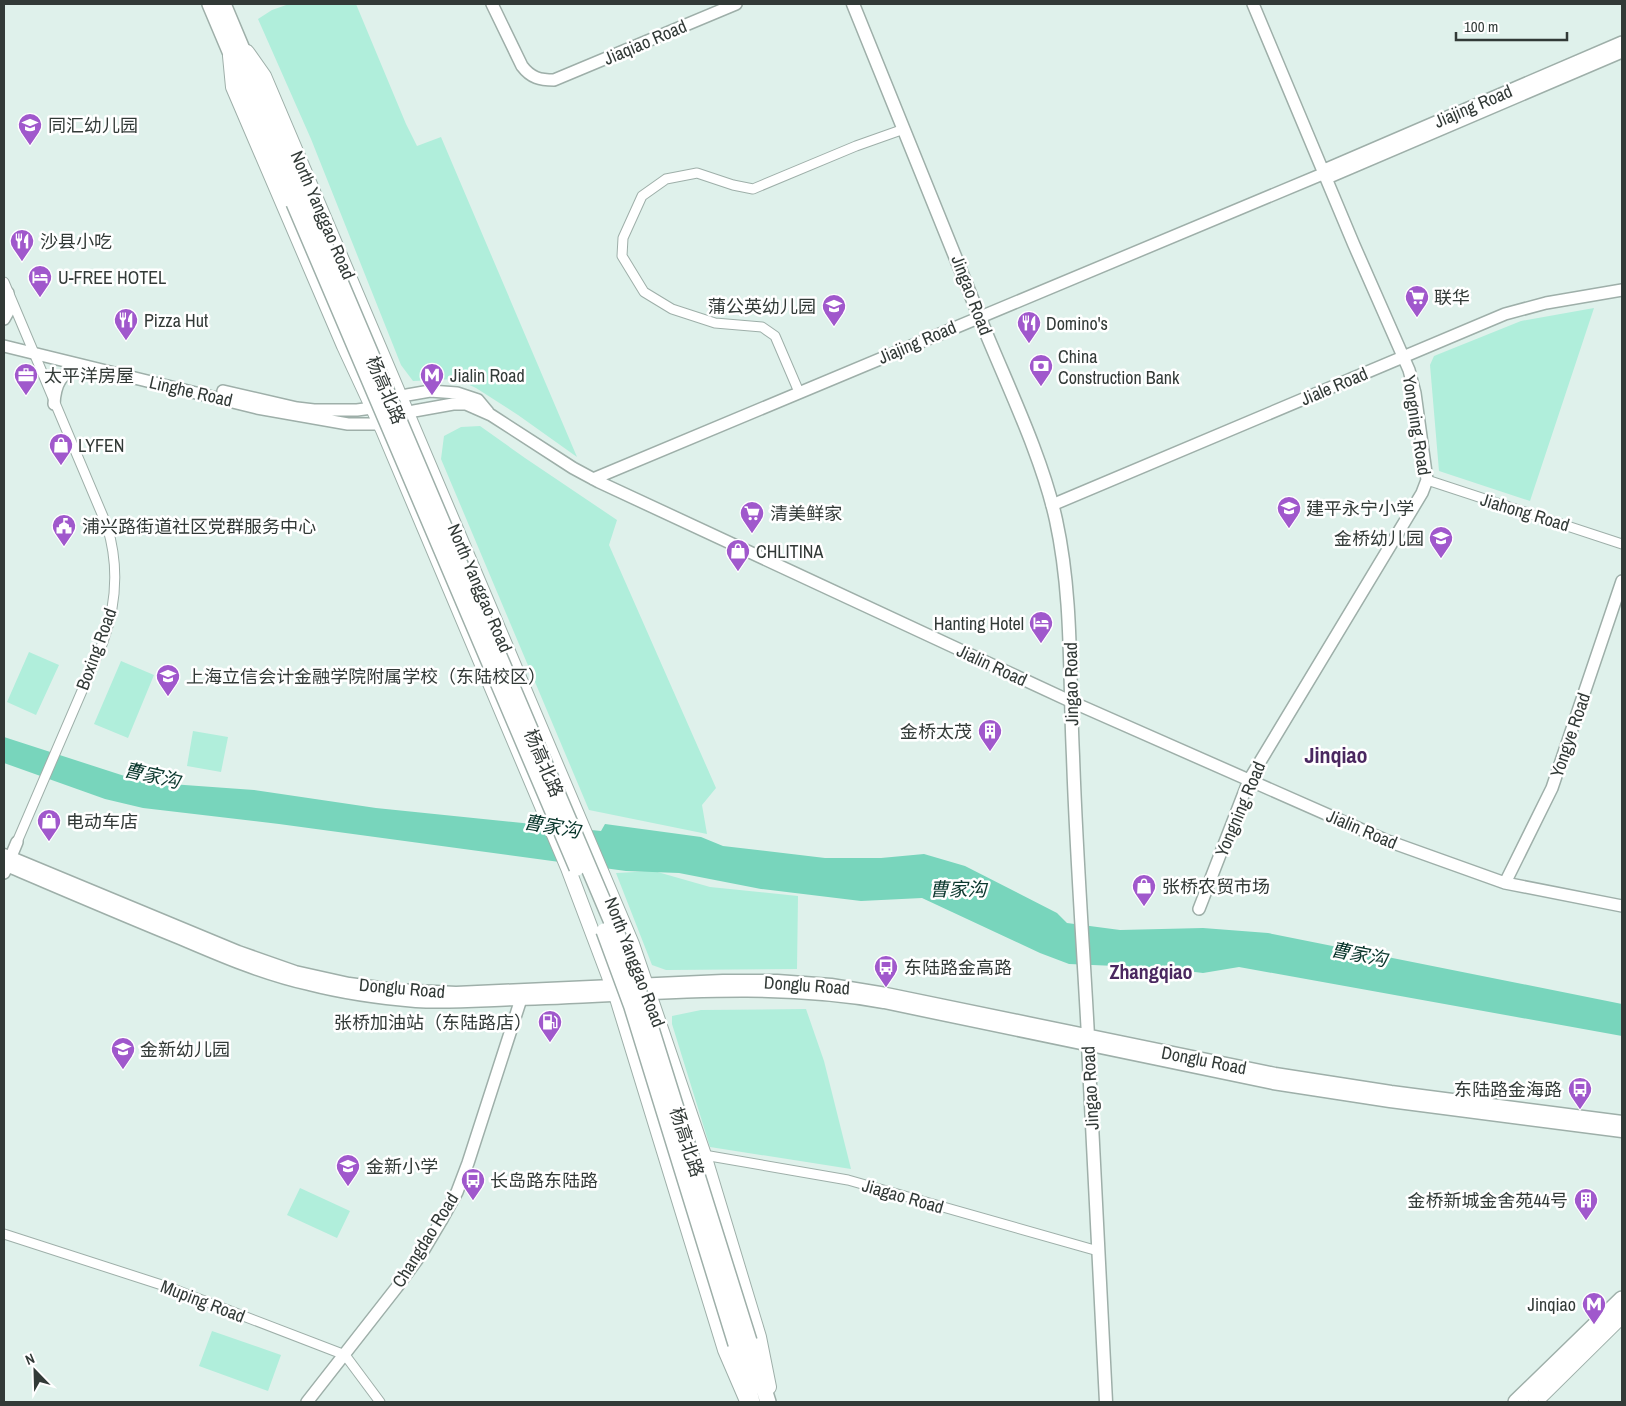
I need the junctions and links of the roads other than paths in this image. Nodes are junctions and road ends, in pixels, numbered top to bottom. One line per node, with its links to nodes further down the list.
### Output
1 (210, 4): 8 (highway, North Yanggao Road)
2 (223, 4): 8 (highway, North Yanggao Road)
3 (492, 4): 4 (street, Jiaqiao Road)
4 (736, 4)
5 (853, 4): 10 (main road, Jingao Road)
6 (1253, 4): 11 (street, Yongning Road)
7 (1622, 42): 11 (street, Jiajing Road)
8 (234, 46): 12 (highway, North Yanggao Road); 23 (main road, North Yanggao Road); 25 (main road, North Yanggao Road)
9 (1622, 52): 11 (street, Jiajing Road)
10 (904, 129): 15 (main road, Jingao Road); 22 (street)
11 (1325, 174): 15 (street, Jiajing Road); 20 (street, Yongning Road)
12 (299, 201): 54 (highway, 杨高北路, bridge)
13 (6, 288): 16 (street); 19 (street, Boxing Road)
14 (1622, 290): 20 (street, Jiale Road)
15 (980, 318): 22 (street, Jiajing Road); 29 (street, Jiajing Road); 31 (main road, Jingao Road)
16 (4, 319)
17 (4, 339): 19 (street, Linghe Road)
18 (4, 346): 19 (street, Linghe Road)
19 (31, 350): 21 (street, Linghe Road); 24 (street, Boxing Road); 25 (street, Linghe Road)
20 (1403, 356): 30 (street, Yongning Road); 31 (street, Jiale Road)
21 (80, 366): 24 (street); 28 (street, Linghe Road)
22 (798, 392): 29 (street, Jiajing Road)
23 (400, 398): 25 (street, Linghe Road); 26 (main road, North Yanggao Road); 27 (street, Linghe Road)
24 (54, 404): 36 (street, Boxing Road)
25 (372, 408): 28 (main road, North Yanggao Road)
26 (408, 414): 27 (street, Jialin Road); 28 (street, Jialin Road); 41 (main road, North Yanggao Road)
27 (491, 415): 29 (street, Jialin Road)
28 (379, 424): 42 (main road, North Yanggao Road)
29 (596, 480): 34 (street, Jialin Road)
30 (1427, 480): 32 (street, Jiahong Road); 35 (street, Yongning Road)
31 (1052, 505): 34 (main road, Jingao Road)
32 (1622, 544)
33 (1622, 581): 38 (street, Yongye Road)
34 (1072, 702): 35 (street, Jialin Road); 44 (main road, Jingao Road)
35 (1248, 780): 38 (street, Jialin Road); 40 (street, Yongning Road)
36 (17, 842): 37 (street, Boxing Road)
37 (6, 863): 42 (main road, Donglu Road); 43 (main road, Donglu Road)
38 (1504, 882): 39 (street, Jialin Road)
39 (1622, 906)
40 (1199, 909)
41 (648, 989): 42 (main road, Donglu Road); 44 (main road, Donglu Road); 47 (main road, North Yanggao Road)
42 (614, 991): 43 (main road, Donglu Road); 58 (main road, North Yanggao Road)
43 (520, 999): 55 (street, Changdao Road)
44 (1088, 1040): 45 (main road, Donglu Road); 46 (main road, Donglu Road); 49 (main road, Jingao Road)
45 (1622, 1122)
46 (1622, 1130)
47 (704, 1155): 49 (street, Jiagao Road); 61 (main road, North Yanggao Road)
48 (4, 1234): 55 (street, Muping Road)
49 (1098, 1251): 62 (main road, Jingao Road)
50 (1622, 1293): 63 (main road)
51 (1622, 1299): 64 (highway)
52 (1622, 1308): 65 (highway)
53 (1622, 1316): 66 (main road)
54 (742, 1342): 59 (highway); 60 (highway)
55 (345, 1355): 56 (street, Changdao Road); 57 (street)
56 (307, 1402)
57 (380, 1402)
58 (747, 1402)
59 (752, 1402)
60 (768, 1402)
61 (772, 1402)
62 (1106, 1402)
63 (1510, 1402)
64 (1516, 1402)
65 (1525, 1402)
66 (1535, 1402)

